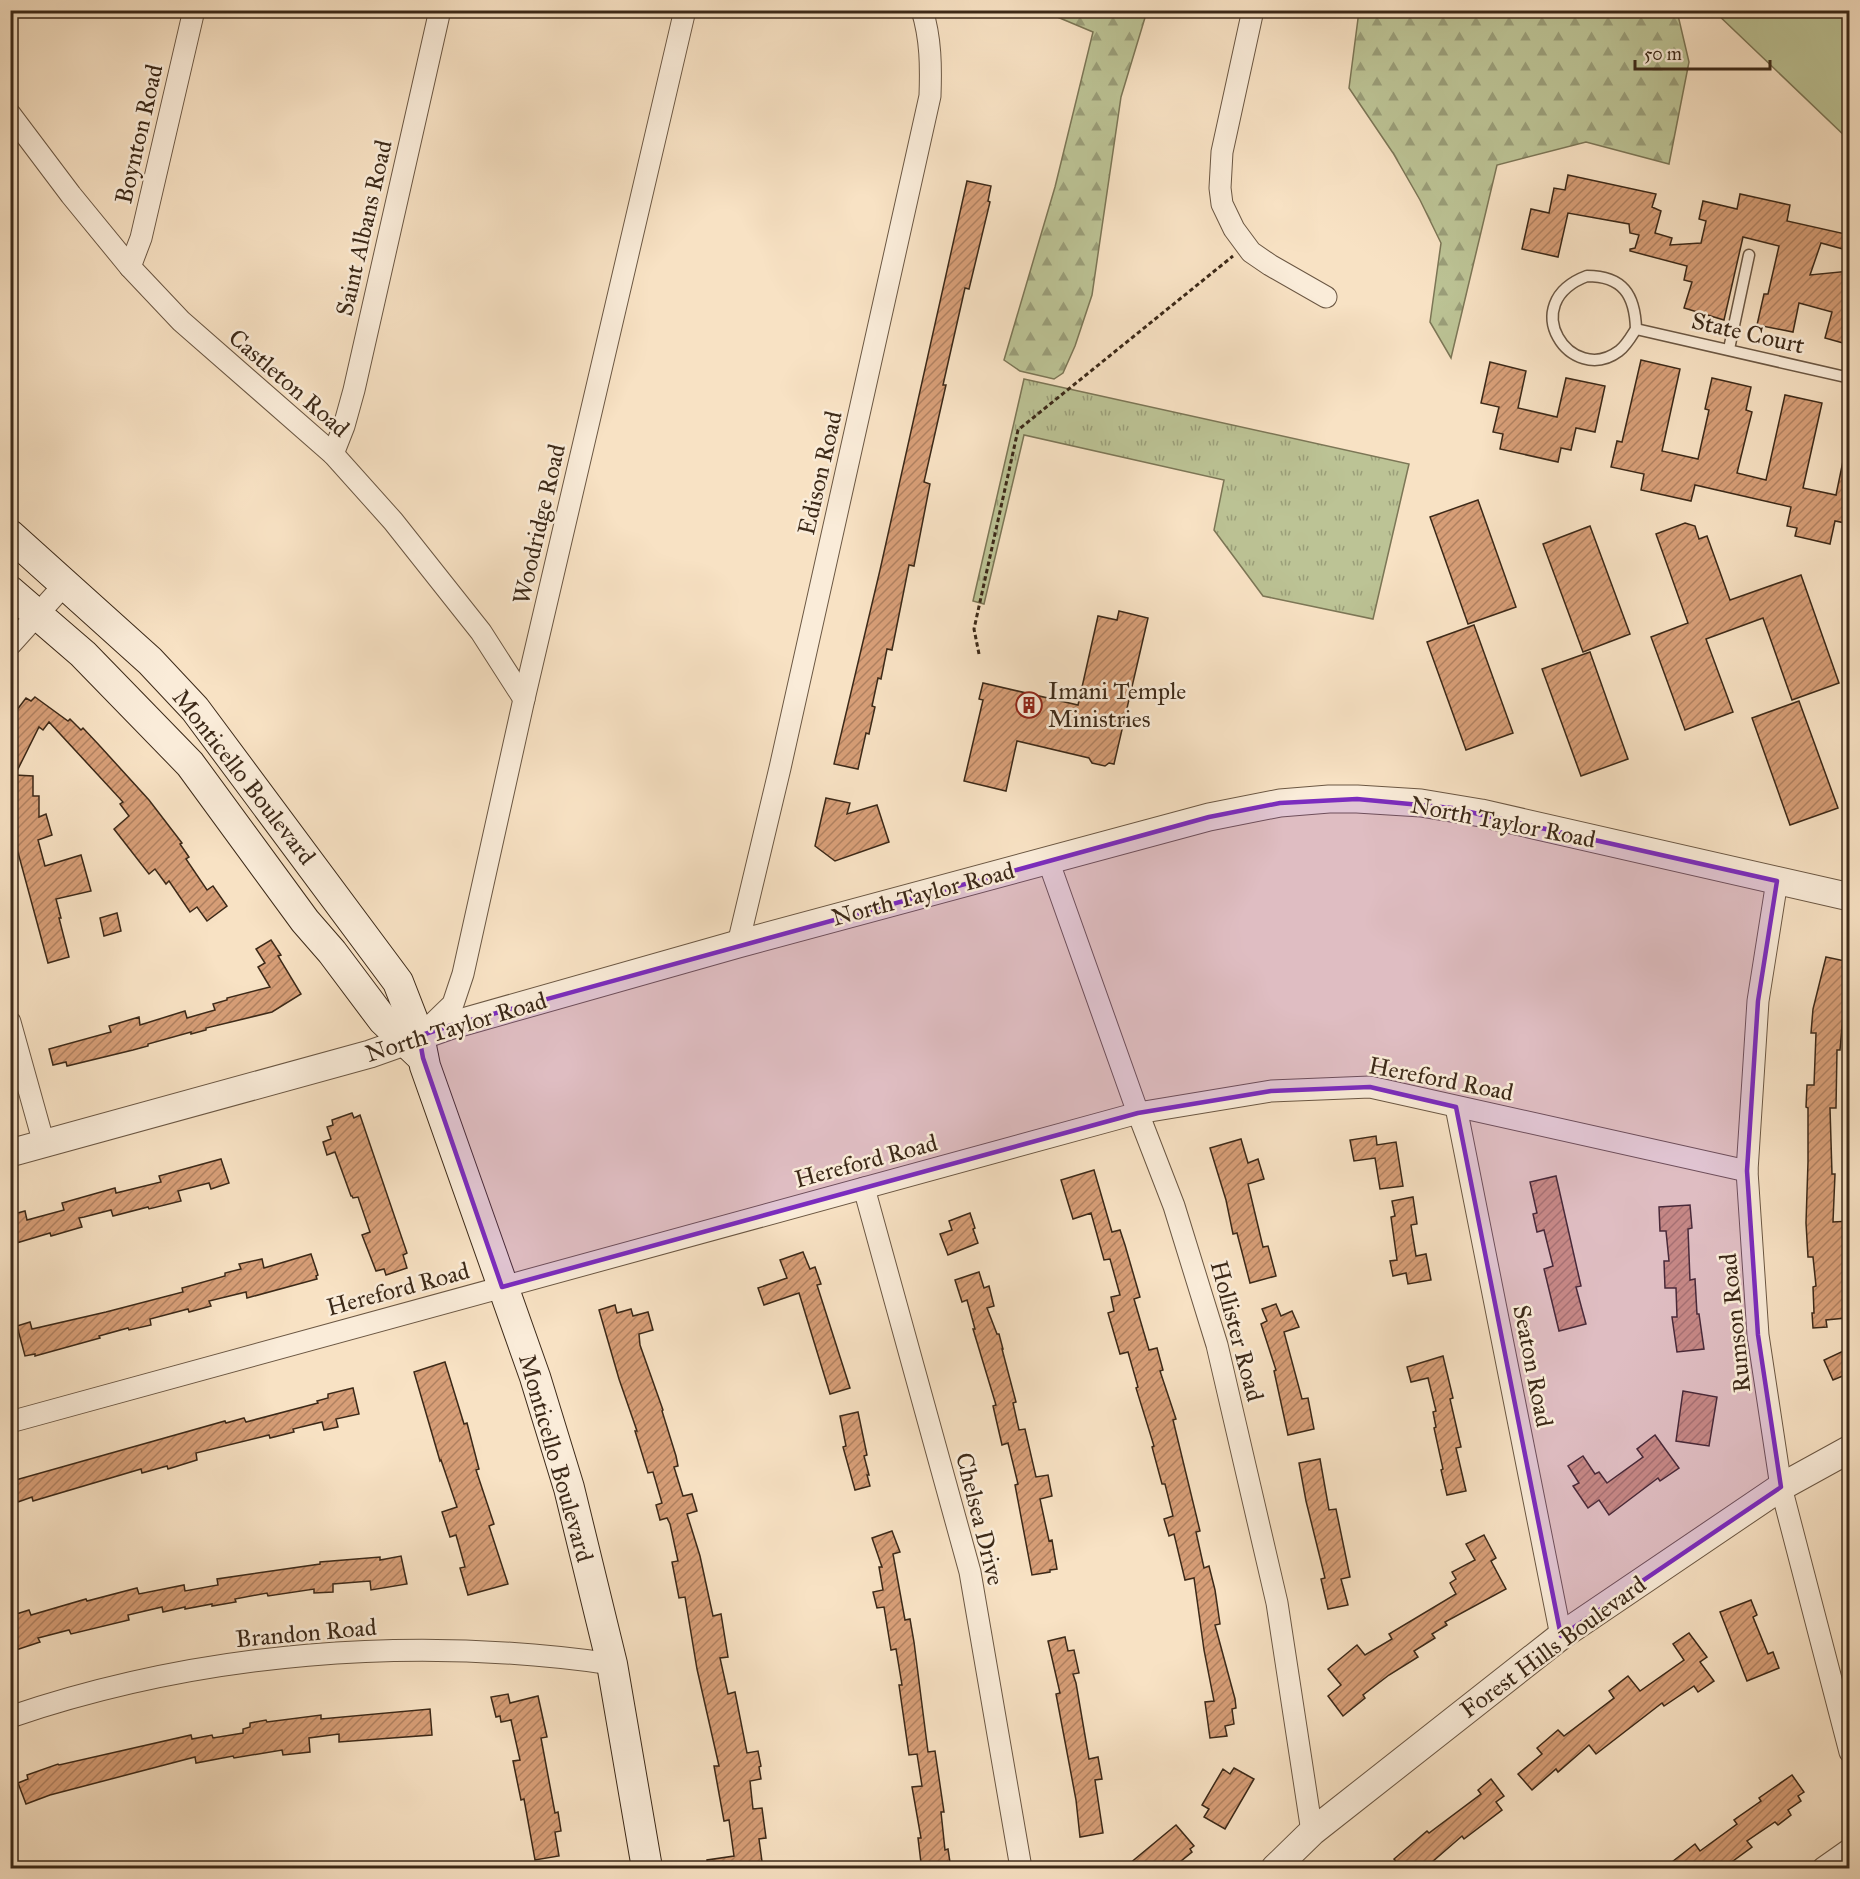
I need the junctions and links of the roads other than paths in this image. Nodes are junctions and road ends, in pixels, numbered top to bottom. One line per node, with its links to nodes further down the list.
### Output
1 (194, 10): 8 (street, Boynton Road)
2 (440, 10): 13 (street, Saint Albans Road)
3 (685, 10): 19 (street, Woodridge Road)
4 (922, 10): 23 (street, Edison Road)
5 (1253, 10): 9 (street)
6 (10, 114): 8 (street, Castleton Road)
7 (1749, 255): 11 (lane)
8 (130, 267): 13 (street, Castleton Road)
9 (1326, 297)
10 (1636, 329): 10 (lane); 11 (lane, State Court)
11 (1729, 350): 12 (lane, State Court)
12 (1850, 378)
13 (333, 454): 19 (street, Castleton Road)
14 (10, 535): 15 (main road, Monticello Boulevard)
15 (65, 584): 17 (street); 25 (main road, Monticello Boulevard)
16 (10, 591): 17 (main road, Monticello Boulevard)
17 (37, 614): 18 (street); 25 (main road, Monticello Boulevard)
18 (10, 645)
19 (524, 699): 25 (street, Woodridge Road)
20 (1048, 860): 21 (street, North Taylor Road); 23 (street, North Taylor Road); 27 (street, Hollister Road)
21 (1777, 880): 22 (street, North Taylor Road); 30 (street, Rumson Road)
22 (1850, 897)
23 (738, 944): 25 (street, North Taylor Road)
24 (10, 1022): 28 (street)
25 (415, 1046): 28 (street, North Taylor Road); 32 (main road, Monticello Boulevard)
26 (1456, 1107): 27 (street, Hereford Road); 30 (street, Hereford Road); 36 (street, Seaton Road)
27 (1138, 1113): 31 (street, Hereford Road); 40 (street, Hollister Road)
28 (44, 1144): 29 (street, North Taylor Road)
29 (10, 1153)
30 (1747, 1172): 35 (street, Rumson Road)
31 (864, 1188): 32 (street, Hereford Road); 43 (street, Chelsea Drive)
32 (502, 1287): 33 (street, Hereford Road); 37 (main road, Monticello Boulevard)
33 (10, 1422)
34 (1850, 1449): 35 (street, Forest Hills Boulevard)
35 (1781, 1487): 36 (street, Forest Hills Boulevard); 39 (street, Rumson Road)
36 (1561, 1635): 40 (street, Forest Hills Boulevard)
37 (612, 1664): 38 (street, Brandon Road); 42 (main road, Monticello Boulevard)
38 (10, 1717)
39 (1850, 1752)
40 (1312, 1832): 44 (street, Forest Hills Boulevard)
41 (1850, 1849): 45 (street)
42 (647, 1869)
43 (1021, 1869)
44 (1275, 1869)
45 (1823, 1869)

